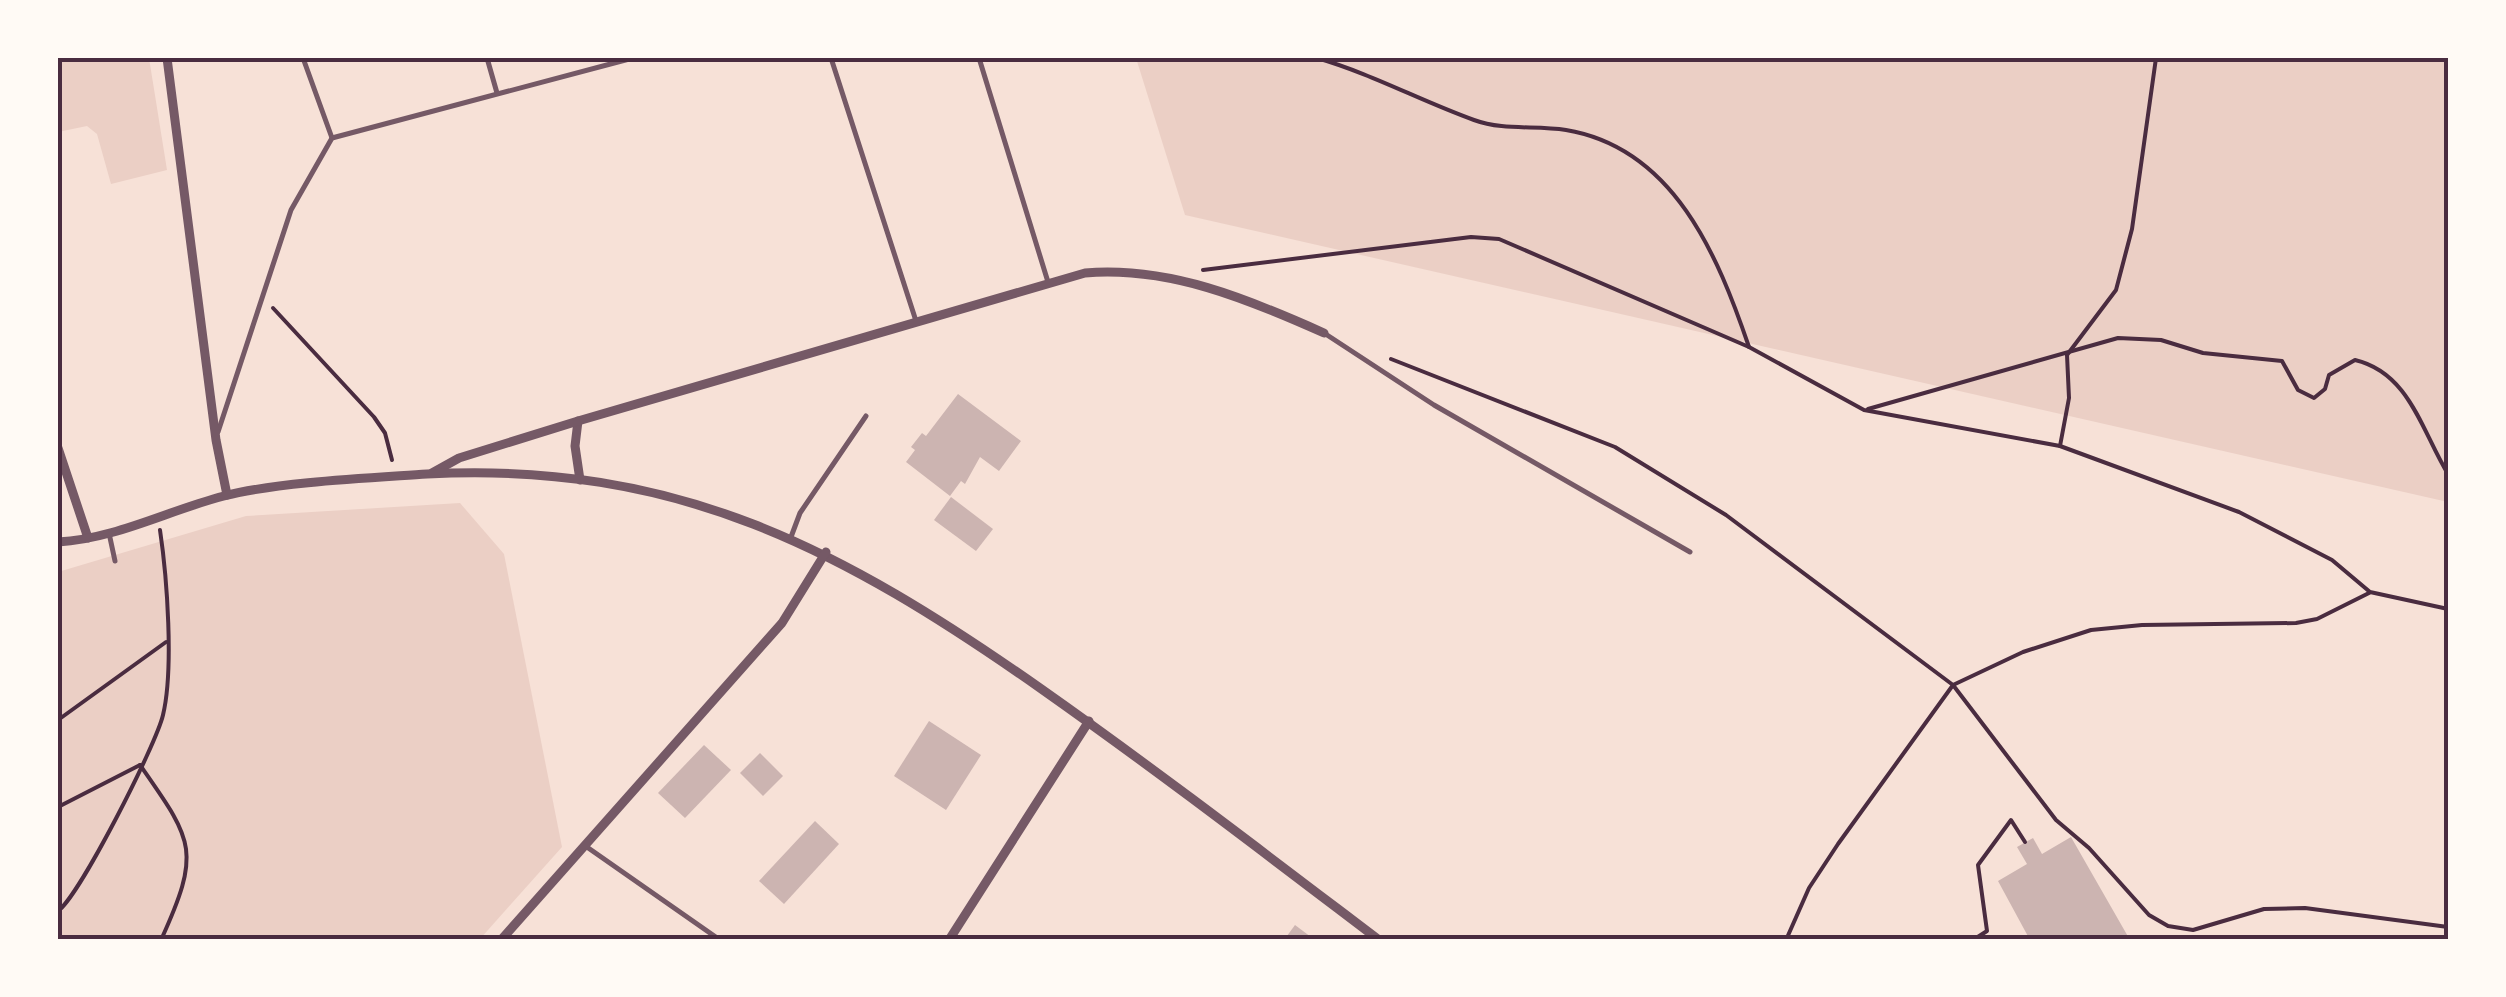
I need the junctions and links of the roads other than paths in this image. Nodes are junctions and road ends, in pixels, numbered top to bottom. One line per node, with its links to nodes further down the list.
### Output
1 (167, 58): 14 (street)
2 (303, 58): 8 (lane)
3 (486, 58): 7 (lane)
4 (633, 58): 7 (lane)
5 (830, 58): 10 (lane)
6 (979, 58): 9 (lane)
7 (497, 94): 8 (lane)
8 (332, 138): 14 (lane)
9 (1048, 282): 10 (street); 11 (street)
10 (916, 321): 13 (street)
11 (1324, 333): 24 (lane)
12 (866, 416): 20 (lane)
13 (578, 421): 16 (street); 17 (street)
14 (216, 440): 18 (street)
15 (58, 448): 21 (street)
16 (430, 474): 17 (street); 18 (street)
17 (580, 480): 20 (street)
18 (228, 495): 19 (street)
19 (109, 532): 21 (street); 25 (lane)
20 (791, 537): 23 (street)
21 (88, 538): 22 (street)
22 (58, 542)
23 (826, 552): 26 (street); 27 (street)
24 (1690, 552)
25 (115, 561)
26 (1089, 721): 30 (street); 31 (street)
27 (584, 845): 28 (street); 29 (lane)
28 (501, 940)
29 (720, 940)
30 (949, 940)
31 (1379, 940)

